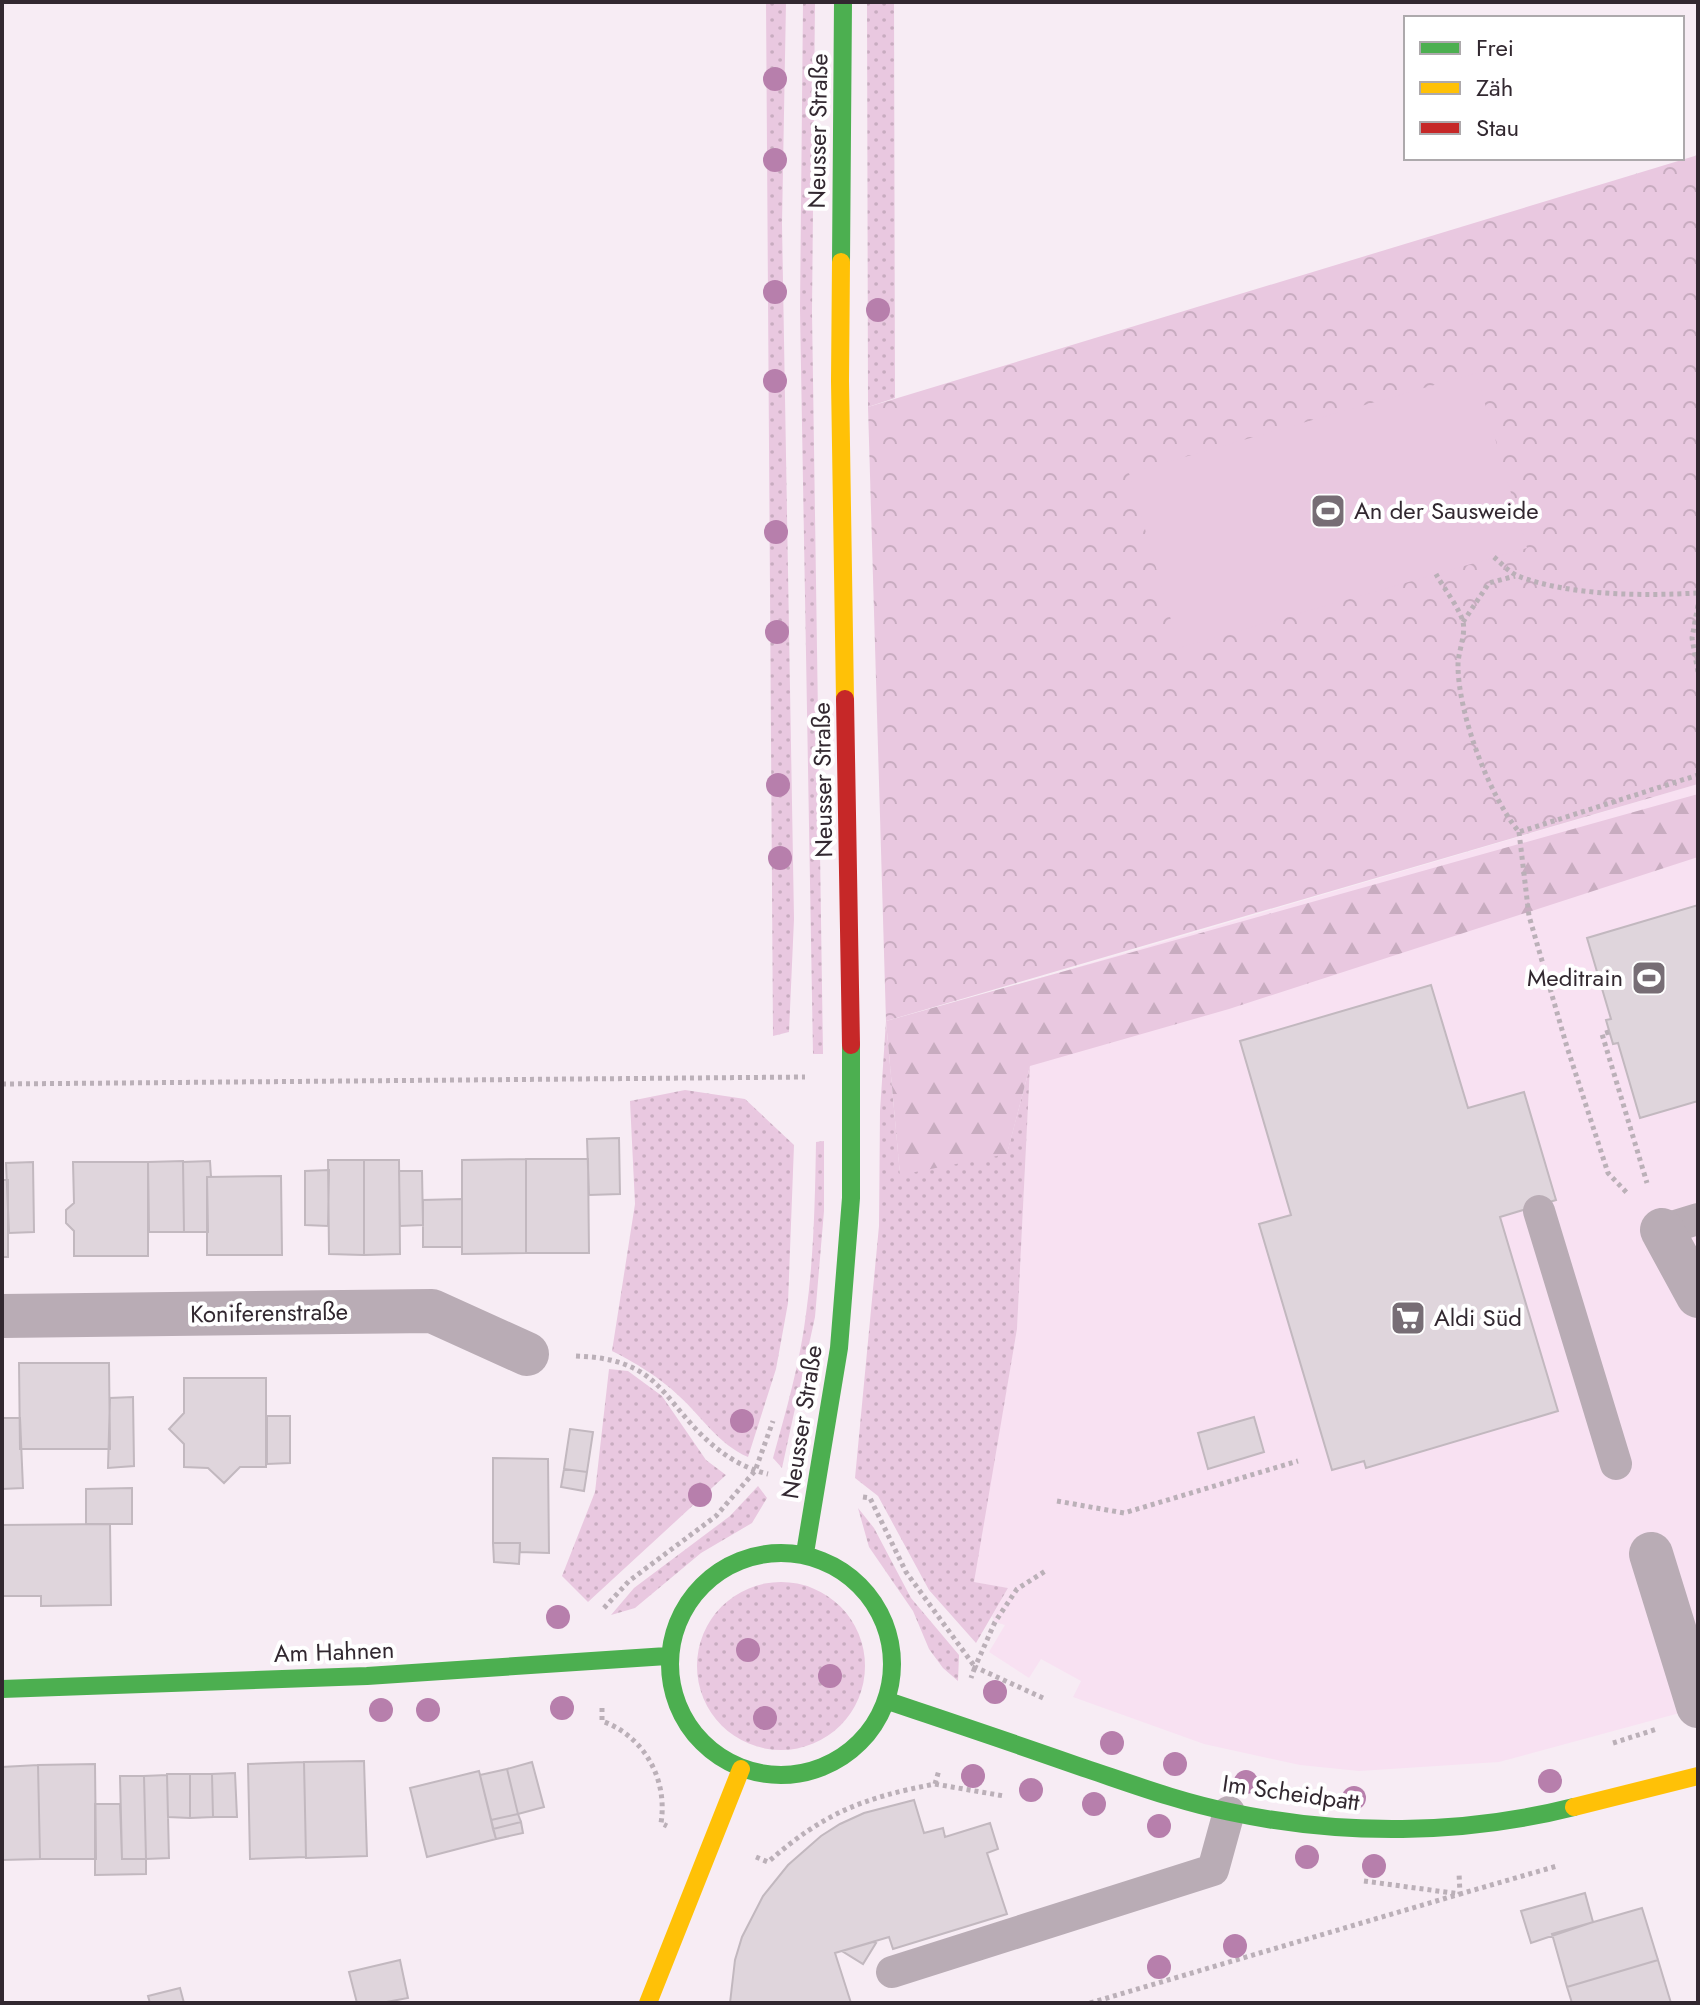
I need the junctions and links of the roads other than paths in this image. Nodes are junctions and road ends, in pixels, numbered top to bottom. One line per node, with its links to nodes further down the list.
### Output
1 (843, 2): 8 (main road, Neusser Straße)
2 (1539, 1211): 7 (lane)
3 (1680, 1224): 4 (street)
4 (1698, 1296)
5 (2, 1316): 6 (street, Koniferenstraße)
6 (527, 1354)
7 (1616, 1464)
8 (805, 1553): 12 (main road); 14 (main road)
9 (1651, 1554): 11 (street)
10 (1698, 1592): 11 (street)
11 (1676, 1632): 15 (street)
12 (667, 1656): 13 (main road, Am Hahnen); 16 (main road)
13 (2, 1689)
14 (888, 1701): 16 (main road); 18 (main road, Im Scheidpatt)
15 (1683, 1716)
16 (741, 1769): 20 (main road)
17 (1698, 1776): 18 (main road, Im Scheidpatt)
18 (1229, 1812): 19 (lane)
19 (892, 1972)
20 (648, 2003)

